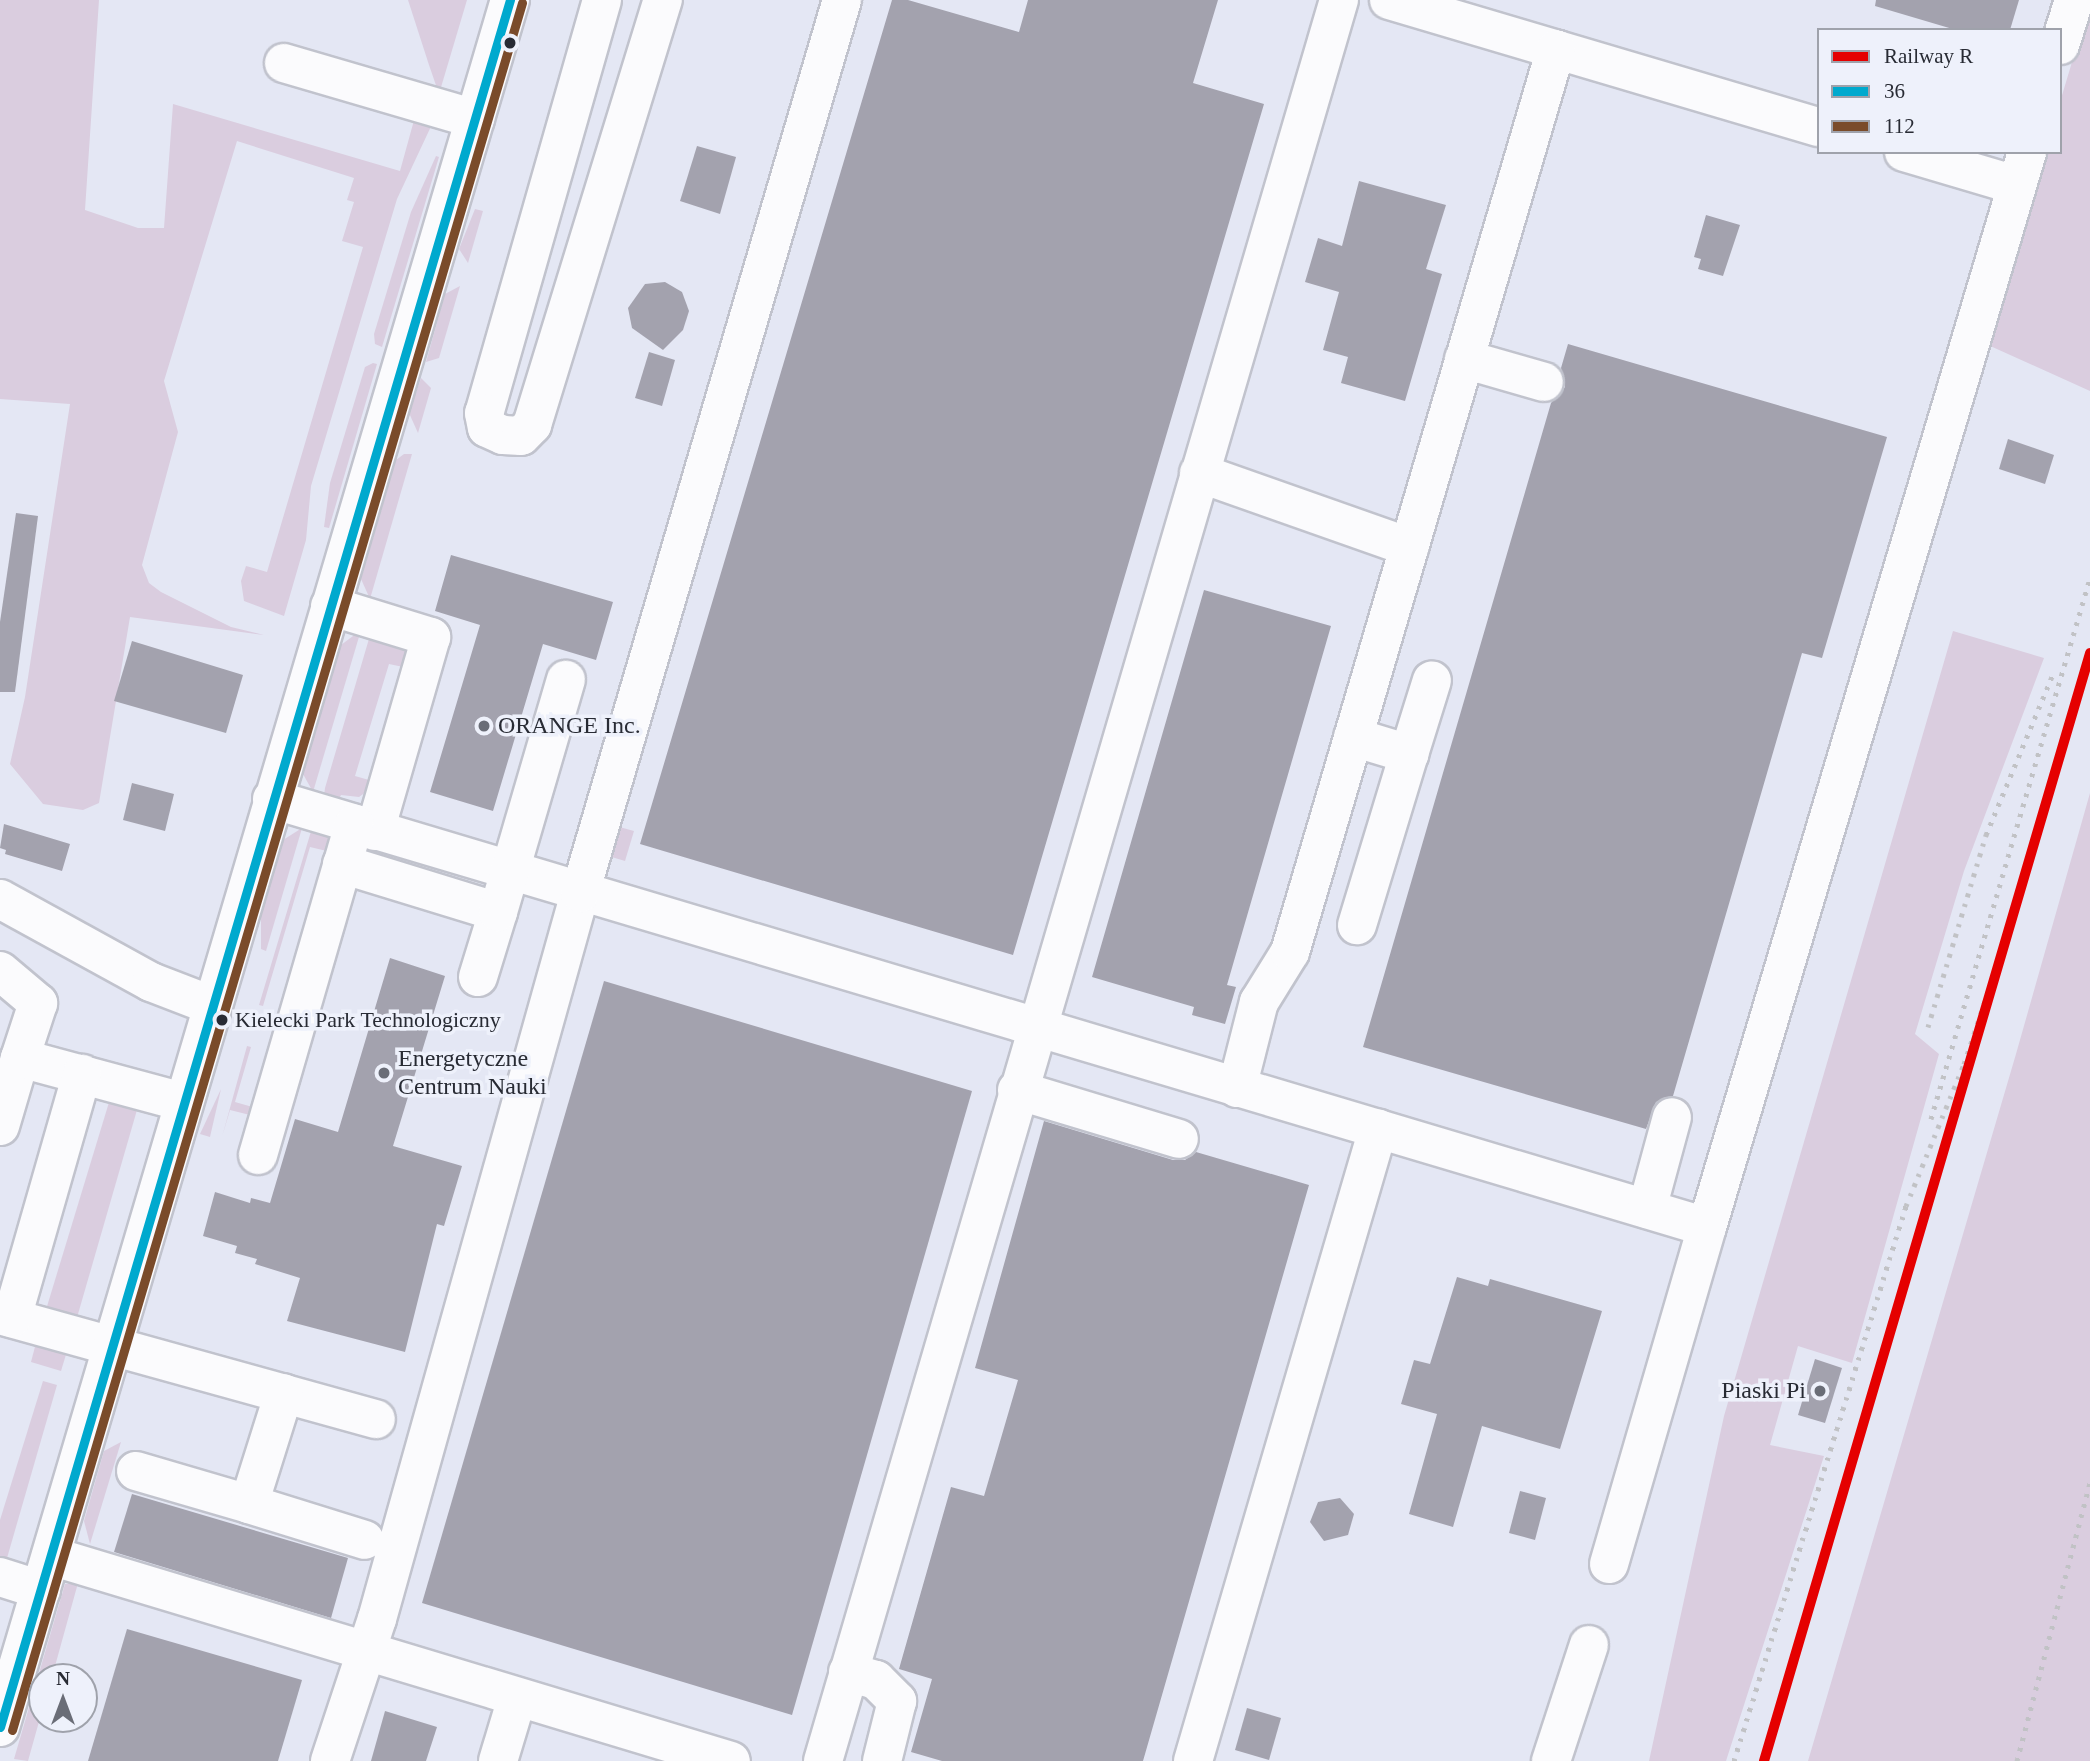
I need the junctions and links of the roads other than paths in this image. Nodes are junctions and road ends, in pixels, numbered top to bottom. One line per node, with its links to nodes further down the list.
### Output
1 (510, 0): 11 (street)
2 (602, 0): 3 (street)
3 (663, 0)
4 (842, 0): 30 (street)
5 (1339, 0): 17 (street)
6 (1389, 0): 9 (street)
7 (2074, 0): 8 (street)
8 (2062, 39)
9 (1556, 49): 12 (street); 15 (street)
10 (284, 63): 11 (street)
11 (475, 119): 19 (street)
12 (1817, 126)
13 (1918, 154): 14 (street)
14 (2022, 169): 49 (street)
15 (1464, 359): 16 (street); 18 (street)
16 (1544, 382)
17 (1199, 472): 18 (street); 37 (street)
18 (1409, 547): 22 (street)
19 (330, 606): 24 (street); 25 (street)
20 (566, 680): 28 (street)
21 (1432, 680): 23 (street)
22 (1353, 737): 23 (street); 40 (street)
23 (1409, 754): 33 (street)
24 (272, 799): 25 (street); 36 (street)
25 (364, 828): 26 (street); 27 (street)
26 (441, 851): 28 (street); 29 (street)
27 (342, 864): 29 (street); 47 (street)
28 (509, 872): 30 (street); 32 (street)
29 (429, 891): 32 (street)
30 (580, 893): 37 (street); 61 (street)
31 (0, 899): 36 (street)
32 (498, 912): 35 (street)
33 (1357, 925)
34 (0, 971): 38 (street)
35 (478, 977)
36 (211, 1005): 42 (street)
37 (1035, 1028): 40 (street); 41 (street)
38 (20, 1058): 39 (street); 44 (street)
39 (82, 1074): 42 (street); 50 (street)
40 (1237, 1088): 45 (street)
41 (1017, 1090): 46 (street); 62 (street)
42 (183, 1102): 51 (street)
43 (1672, 1117): 48 (street)
44 (0, 1126)
45 (1378, 1129): 48 (street); 70 (street)
46 (1179, 1139)
47 (258, 1154)
48 (1647, 1209): 49 (street)
49 (1707, 1227): 57 (street)
50 (6, 1316): 51 (street)
51 (111, 1345): 52 (street); 58 (street)
52 (284, 1393): 53 (street); 55 (street)
53 (376, 1419)
54 (136, 1471): 55 (street)
55 (248, 1504): 56 (street)
56 (365, 1540)
57 (1609, 1564)
58 (46, 1573): 59 (street); 61 (street); 64 (street)
59 (0, 1577)
60 (1589, 1644): 71 (street)
61 (363, 1650): 63 (street); 66 (street)
62 (848, 1672): 68 (street); 69 (street)
63 (517, 1698): 65 (street); 67 (street)
64 (0, 1727)
65 (710, 1758)
66 (330, 1761)
67 (498, 1761)
68 (822, 1761)
69 (882, 1761)
70 (1193, 1761)
71 (1551, 1761)

